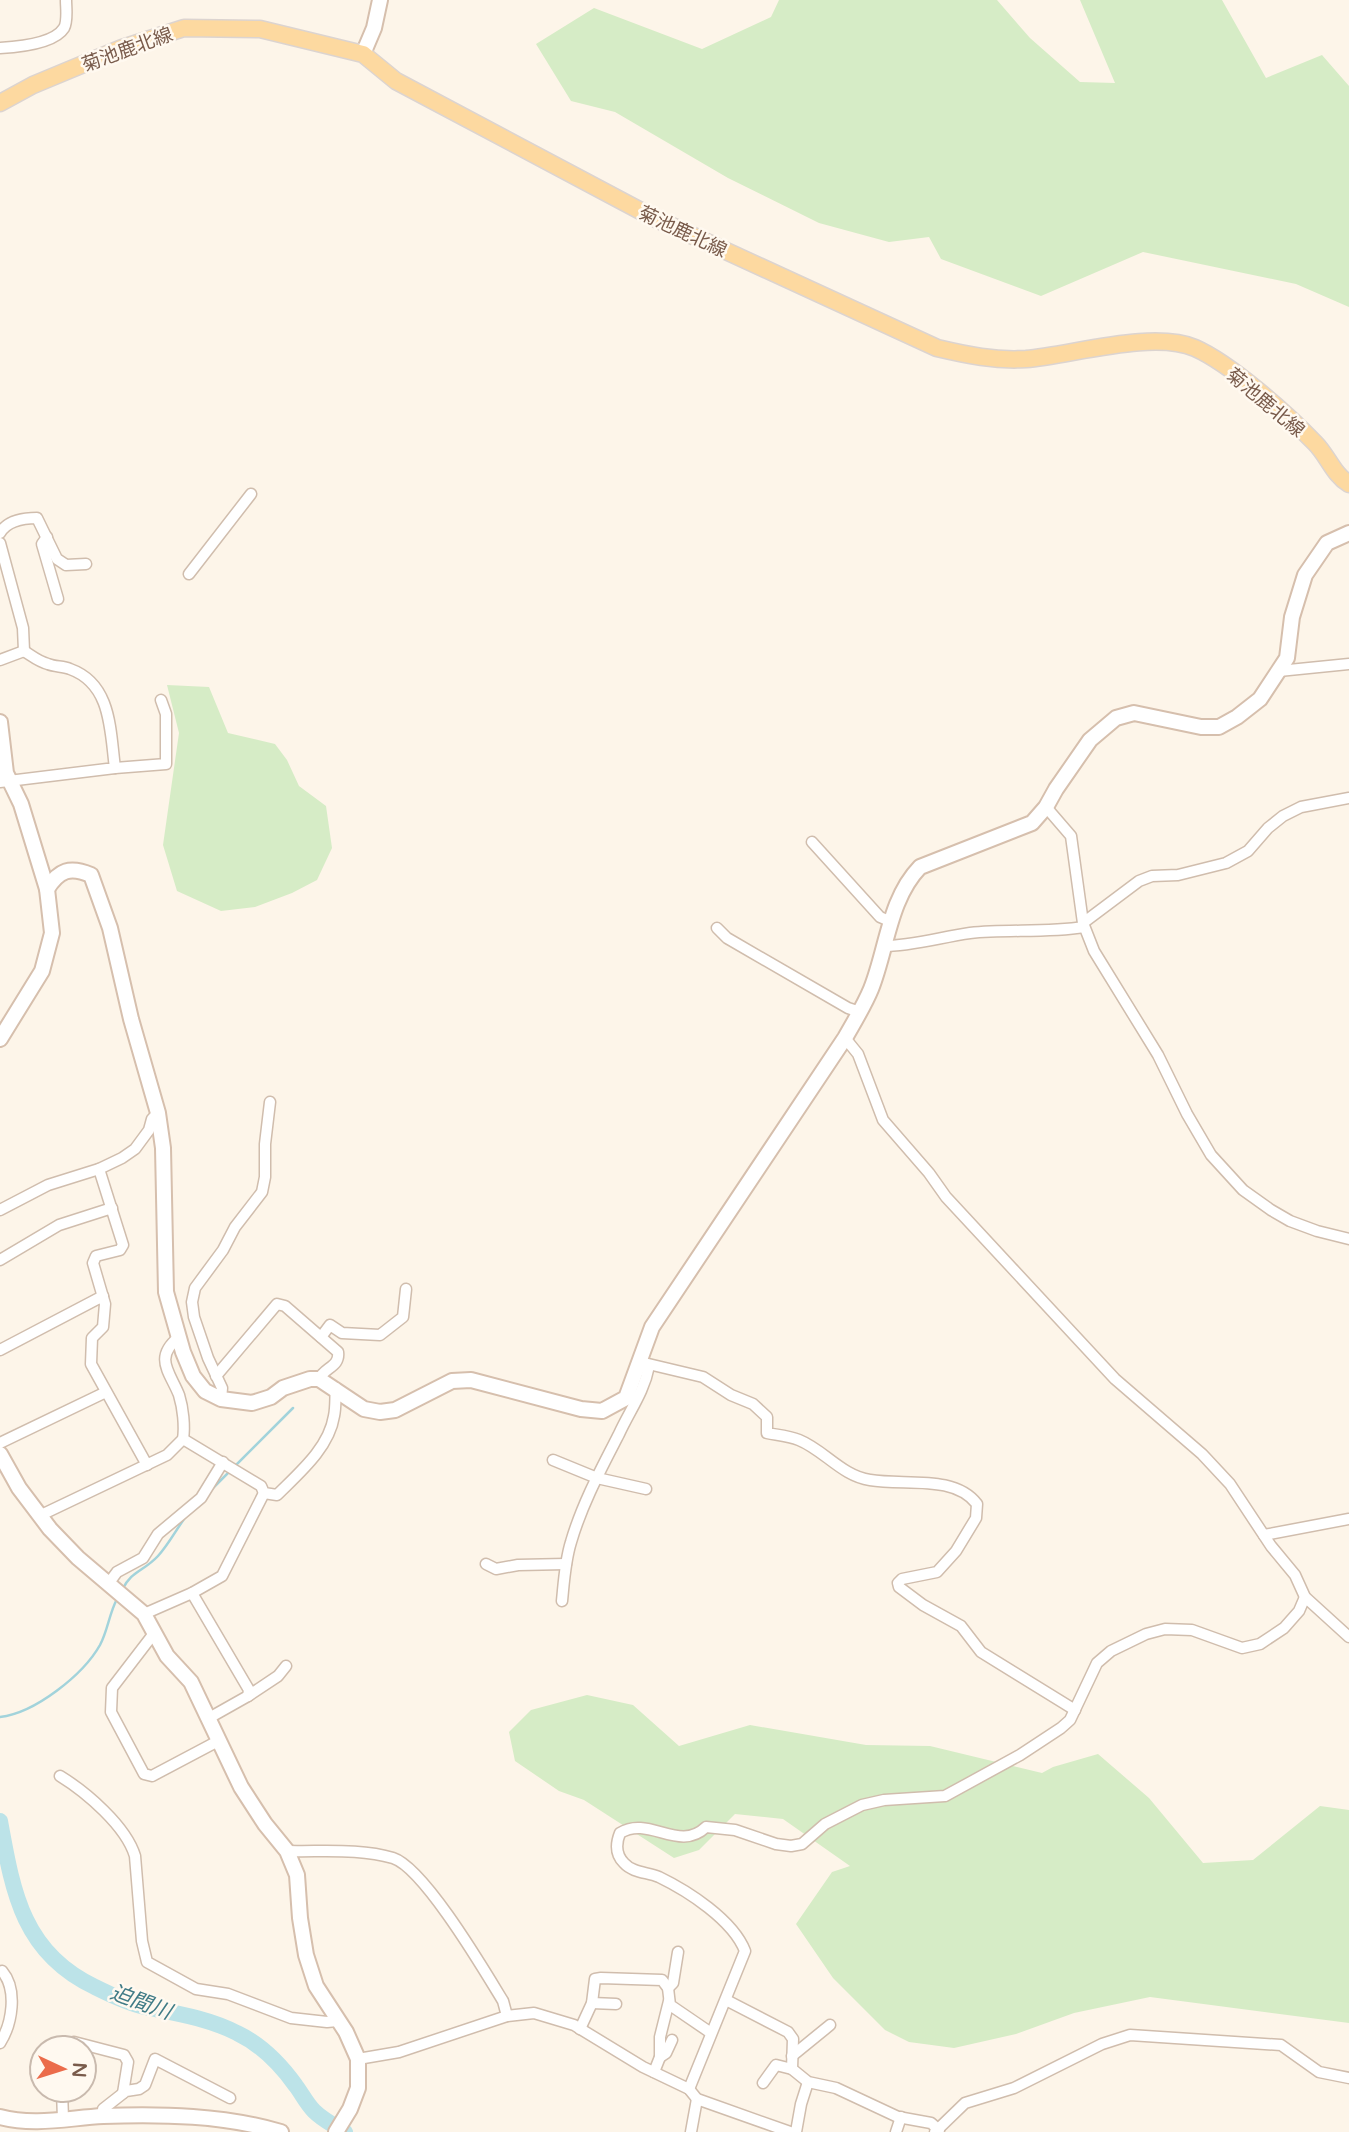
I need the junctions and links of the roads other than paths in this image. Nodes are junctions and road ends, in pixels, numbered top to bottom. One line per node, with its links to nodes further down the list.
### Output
1 (66, 0): 3 (street)
2 (380, 0): 4 (street)
3 (0, 48)
4 (363, 54): 5 (main road, 菊池鹿北線); 6 (main road, 菊池鹿北線)
5 (0, 103)
6 (1349, 484)
7 (251, 494): 13 (street)
8 (0, 533): 10 (street)
9 (1349, 533): 18 (street)
10 (47, 537): 12 (street); 14 (street)
11 (0, 543): 15 (street)
12 (86, 564)
13 (189, 574)
14 (58, 599)
15 (24, 651): 16 (street); 21 (street)
16 (0, 660)
17 (1349, 664): 18 (street)
18 (1279, 671): 24 (street)
19 (161, 701): 21 (street)
20 (0, 723): 22 (street)
21 (115, 768): 22 (street)
22 (4, 781): 26 (street)
23 (1349, 798): 28 (street)
24 (1046, 807): 27 (street); 28 (street)
25 (812, 842): 27 (street)
26 (47, 889): 33 (street); 35 (street)
27 (892, 922): 30 (street)
28 (1084, 925): 30 (street); 39 (street)
29 (717, 928): 31 (street)
30 (883, 946): 31 (street)
31 (860, 1012): 32 (street)
32 (845, 1038): 46 (street); 63 (street)
33 (0, 1039)
34 (270, 1102): 47 (street)
35 (158, 1113): 36 (street); 43 (street)
36 (99, 1169): 37 (street); 38 (street)
37 (111, 1208): 40 (street); 42 (street)
38 (0, 1210)
39 (1349, 1239)
40 (0, 1261)
41 (406, 1289): 44 (street)
42 (103, 1296): 45 (street); 50 (street)
43 (179, 1338): 51 (street); 52 (street)
44 (321, 1338): 47 (street); 48 (street)
45 (0, 1350)
46 (644, 1364): 49 (street); 58 (street); 75 (street)
47 (216, 1376): 51 (street)
48 (319, 1379): 49 (street); 51 (street)
49 (336, 1388): 60 (street)
50 (106, 1392): 53 (street); 57 (street)
51 (221, 1399)
52 (183, 1439): 56 (street); 57 (street)
53 (0, 1444)
54 (0, 1454): 61 (street)
55 (553, 1460): 58 (street)
56 (223, 1462): 60 (street); 66 (street)
57 (147, 1465): 61 (street)
58 (597, 1478): 59 (street); 65 (street)
59 (646, 1489)
60 (264, 1493): 67 (street)
61 (39, 1516): 66 (street)
62 (1349, 1519): 63 (street)
63 (1264, 1535): 68 (street)
64 (486, 1564): 65 (street)
65 (566, 1564): 69 (street)
66 (108, 1584): 70 (street)
67 (192, 1593): 70 (street); 74 (street)
68 (1305, 1597): 72 (street); 75 (street)
69 (562, 1601)
70 (144, 1614): 71 (street)
71 (155, 1632): 76 (street); 77 (street)
72 (1349, 1637)
73 (286, 1666): 74 (street)
74 (248, 1696): 76 (street)
75 (1074, 1710): 83 (street)
76 (209, 1718): 77 (street)
77 (220, 1740): 79 (street)
78 (60, 1776): 88 (street)
79 (287, 1851): 87 (street); 88 (street)
80 (678, 1952): 82 (street)
81 (2, 1971): 93 (street)
82 (668, 1988): 84 (street); 85 (street)
83 (726, 2000): 91 (street); 95 (street)
84 (669, 2001): 91 (street); 96 (street)
85 (592, 2003): 86 (street); 90 (street)
86 (616, 2004)
87 (507, 2016): 90 (street); 97 (street)
88 (337, 2021): 97 (street)
89 (830, 2025): 95 (street)
90 (580, 2028): 99 (street)
91 (711, 2033): 103 (street)
92 (672, 2040): 96 (street)
93 (0, 2043)
94 (98, 2048): 104 (street)
95 (792, 2056): 98 (street)
96 (660, 2057): 99 (street)
97 (358, 2059): 115 (street)
98 (792, 2069): 101 (street); 102 (street)
99 (654, 2072): 103 (street)
100 (1349, 2078): 113 (street)
101 (808, 2082): 109 (street); 118 (street)
102 (763, 2084)
103 (689, 2089): 106 (street)
104 (123, 2093): 105 (street); 108 (street)
105 (230, 2098)
106 (697, 2099): 116 (street); 117 (street)
107 (62, 2104): 111 (street)
108 (103, 2116): 111 (street); 114 (street)
109 (901, 2117): 113 (street); 119 (street)
110 (0, 2118): 112 (street)
111 (62, 2119): 112 (street)
112 (35, 2127)
113 (937, 2131)
114 (281, 2132)
115 (335, 2132)
116 (691, 2132)
117 (790, 2132)
118 (796, 2132)
119 (896, 2132)

